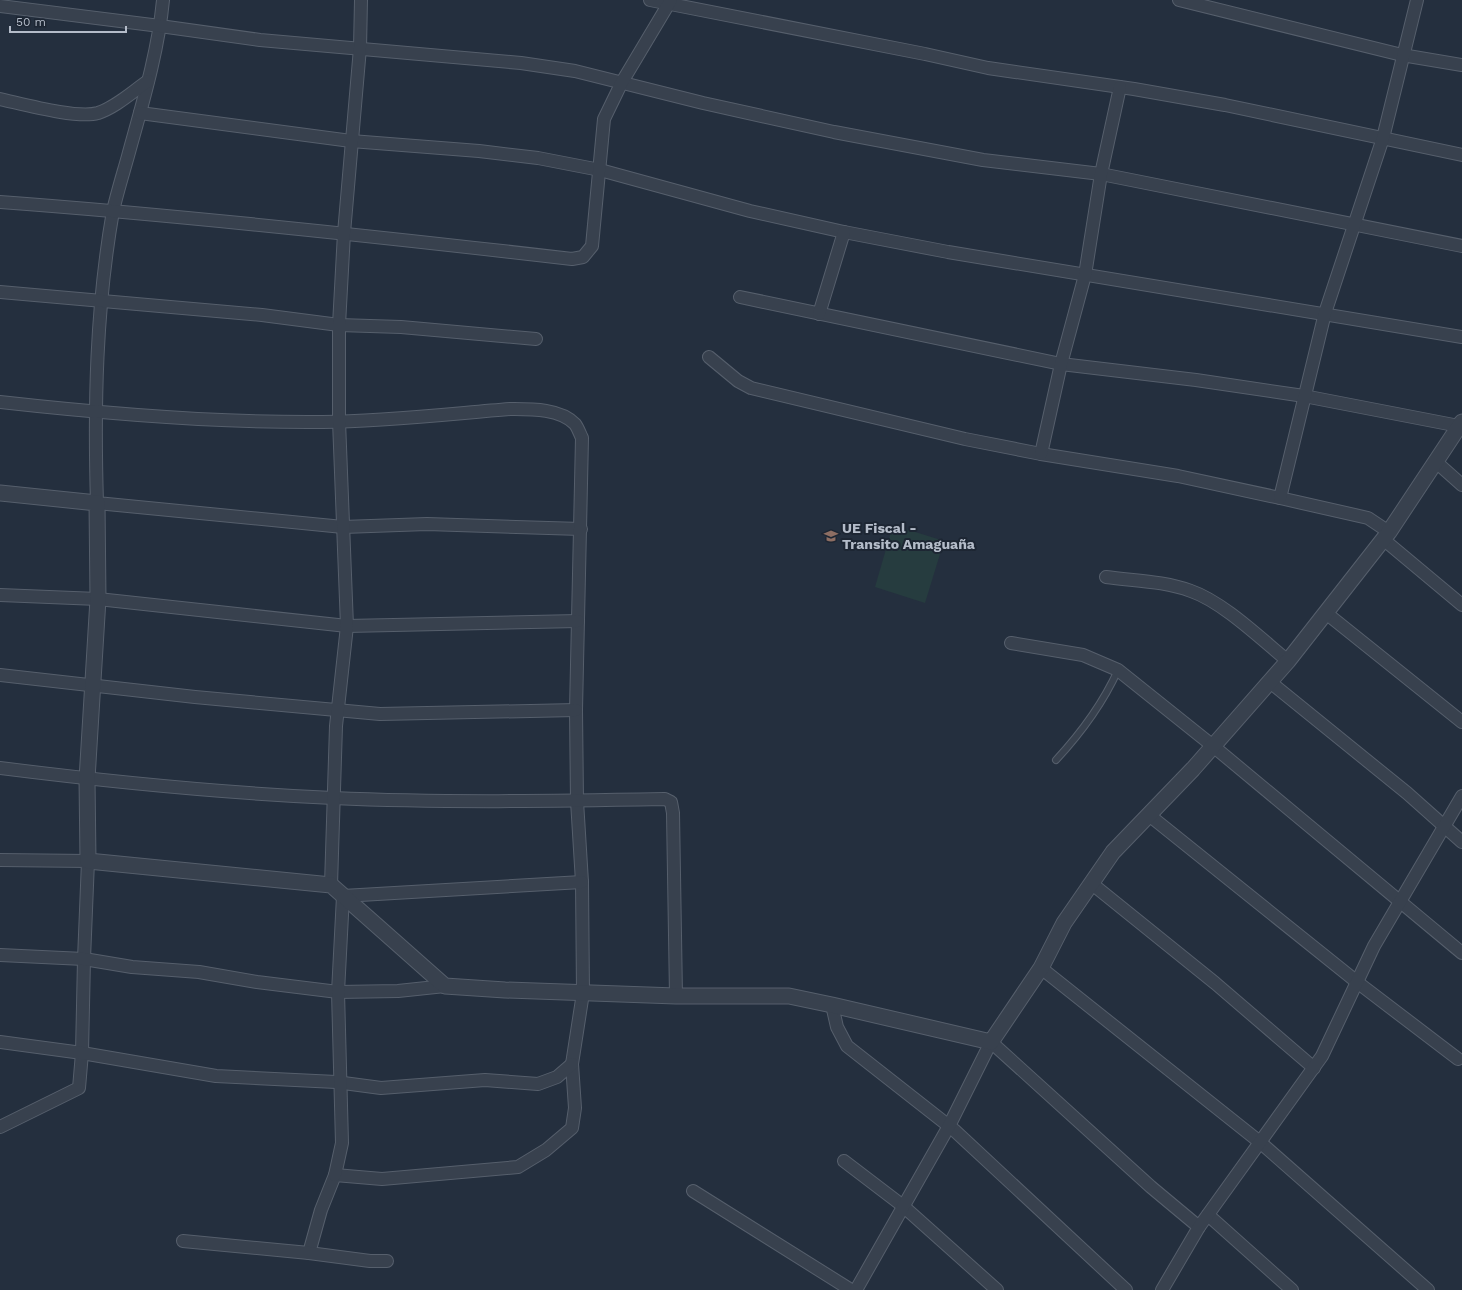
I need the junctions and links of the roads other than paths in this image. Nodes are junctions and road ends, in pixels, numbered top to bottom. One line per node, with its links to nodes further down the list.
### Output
1 (163, 0): 8 (street)
2 (361, 0): 9 (street)
3 (650, 0): 6 (street)
4 (1179, 0): 10 (street)
5 (1417, 0): 10 (street)
6 (670, 2): 13 (street); 14 (street)
7 (0, 6): 8 (street)
8 (160, 26): 9 (street); 12 (street)
9 (360, 48): 13 (street); 18 (street)
10 (1402, 55): 11 (street); 17 (street)
11 (1462, 65)
12 (148, 81): 15 (street); 16 (street)
13 (622, 82): 20 (street); 21 (street)
14 (1120, 87): 17 (street); 21 (street)
15 (0, 99)
16 (140, 113): 18 (street); 23 (street)
17 (1383, 138): 19 (street); 24 (street)
18 (351, 141): 20 (street); 26 (street)
19 (1462, 155)
20 (600, 170): 25 (street); 26 (street)
21 (1101, 174): 24 (street); 28 (street)
22 (0, 202): 23 (street)
23 (114, 210): 26 (street); 31 (street)
24 (1353, 224): 27 (street); 32 (street)
25 (844, 232): 28 (street); 33 (street)
26 (344, 233): 34 (street)
27 (1462, 246)
28 (1085, 275): 32 (street); 38 (street)
29 (0, 292): 31 (street)
30 (740, 297): 33 (street)
31 (101, 300): 34 (street); 41 (street)
32 (1325, 313): 35 (street); 39 (street)
33 (819, 314): 38 (street)
34 (339, 325): 36 (street); 42 (street)
35 (1462, 338)
36 (536, 339)
37 (709, 357): 44 (street)
38 (1061, 364): 39 (street); 44 (street)
39 (1304, 396): 43 (street); 48 (street)
40 (0, 402): 41 (street)
41 (95, 412): 42 (street); 49 (street)
42 (339, 421): 50 (street); 51 (street)
43 (1461, 424): 45 (street)
44 (1041, 454): 48 (street)
45 (1435, 462): 46 (street); 52 (street)
46 (1462, 485)
47 (0, 493): 49 (street)
48 (1280, 498): 52 (street)
49 (97, 503): 50 (street); 55 (street)
50 (343, 527): 51 (street); 59 (street)
51 (581, 529): 58 (street)
52 (1386, 535): 56 (street); 57 (street)
53 (1106, 577): 61 (street)
54 (0, 595): 55 (street)
55 (98, 599): 59 (street); 65 (street)
56 (1462, 604)
57 (1326, 613): 61 (street); 68 (street)
58 (578, 621): 59 (street); 67 (street)
59 (347, 626): 66 (street)
60 (1011, 643): 62 (street)
61 (1288, 661): 64 (street)
62 (1118, 670): 69 (street); 70 (lane)
63 (0, 675): 65 (street)
64 (1270, 682): 69 (street); 77 (street)
65 (93, 684): 66 (street); 72 (street)
66 (337, 709): 67 (street); 74 (street)
67 (576, 710): 75 (street)
68 (1462, 722)
69 (1213, 746): 76 (street); 85 (street)
70 (1056, 760)
71 (0, 768): 72 (street)
72 (86, 779): 74 (street); 80 (street)
73 (1462, 796): 77 (street)
74 (333, 798): 75 (street); 83 (street)
75 (577, 801): 81 (street); 94 (street)
76 (1149, 815): 82 (street); 90 (street)
77 (1444, 827): 78 (street); 85 (street)
78 (1462, 842)
79 (0, 860): 80 (street)
80 (88, 861): 83 (street); 88 (street)
81 (582, 882): 84 (street); 93 (street)
82 (1091, 883): 89 (street); 101 (street)
83 (331, 885): 84 (street)
84 (343, 896): 91 (street); 92 (street)
85 (1400, 901): 86 (street); 90 (street)
86 (1462, 953)
87 (0, 955): 88 (street)
88 (84, 959): 92 (street); 98 (street)
89 (1041, 968): 97 (street); 105 (street)
90 (1357, 982): 99 (street); 101 (street)
91 (446, 986): 92 (street); 93 (street)
92 (338, 992): 102 (street)
93 (582, 993): 94 (street); 100 (street)
94 (676, 996): 95 (street)
95 (832, 1005): 97 (street); 103 (street)
96 (0, 1042): 98 (street)
97 (991, 1042): 103 (street); 111 (street)
98 (82, 1053): 102 (street); 104 (street)
99 (1458, 1059)
100 (572, 1064): 102 (street); 107 (street)
101 (1314, 1068): 105 (street)
102 (342, 1083): 107 (street)
103 (949, 1126): 109 (street); 118 (street)
104 (0, 1127)
105 (1261, 1143): 110 (street); 121 (street)
106 (844, 1161): 109 (street)
107 (335, 1175): 113 (street)
108 (693, 1192): 115 (street)
109 (903, 1206): 116 (street); 117 (street)
110 (1208, 1216): 111 (street); 120 (street)
111 (1199, 1227): 119 (street)
112 (183, 1241): 113 (street)
113 (309, 1253): 114 (street)
114 (387, 1261)
115 (851, 1290)
116 (856, 1290)
117 (998, 1290)
118 (1126, 1290)
119 (1162, 1290)
120 (1292, 1290)
121 (1428, 1290)

